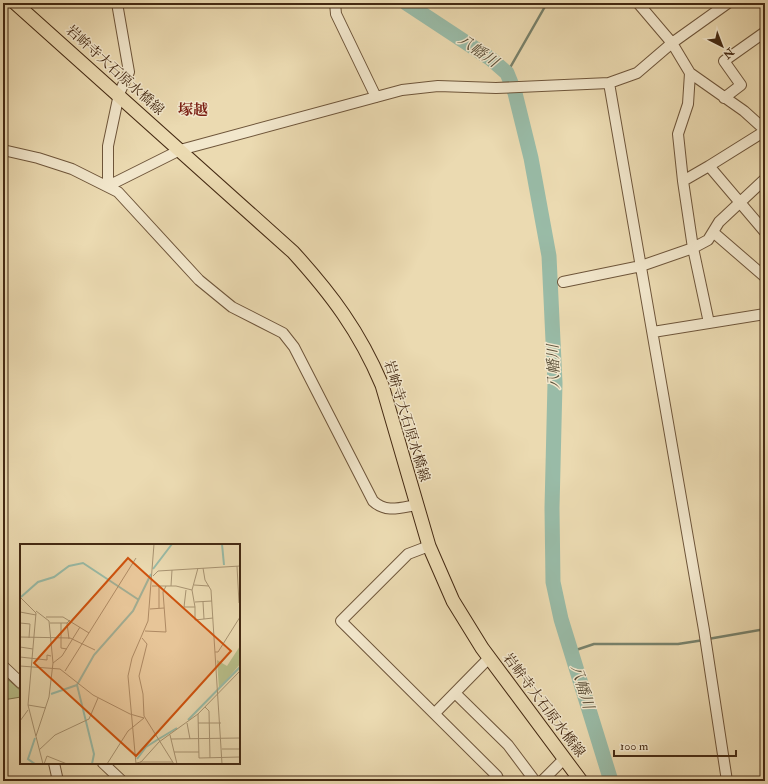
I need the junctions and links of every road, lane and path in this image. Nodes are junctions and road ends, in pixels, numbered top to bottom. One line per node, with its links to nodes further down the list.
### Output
1 (15, 3): 10 (main road, 岩峅寺大石原水橋線)
2 (117, 3): 10 (street)
3 (335, 3): 11 (street)
4 (638, 3): 7 (street)
5 (728, 3): 7 (street)
6 (765, 32): 12 (street)
7 (672, 43): 8 (street); 9 (street)
8 (690, 73): 12 (street); 18 (street)
9 (609, 83): 11 (street); 24 (street)
10 (119, 94): 15 (main road, 岩峅寺大石原水橋線); 19 (street)
11 (376, 97): 15 (street)
12 (724, 98): 13 (street)
13 (765, 130): 16 (street)
14 (3, 150): 19 (street)
15 (180, 150): 19 (street); 30 (main road, 岩峅寺大石原水橋線)
16 (709, 166): 18 (street); 20 (street)
17 (765, 179): 20 (street)
18 (683, 181): 23 (street)
19 (108, 186): 30 (street)
20 (739, 202): 21 (street); 22 (street)
21 (713, 232): 23 (street); 25 (street)
22 (765, 232)
23 (693, 248): 24 (street); 28 (street)
24 (641, 266): 26 (street); 29 (street)
25 (765, 277)
26 (563, 282)
27 (765, 314): 28 (street)
28 (709, 323): 29 (street)
29 (653, 332): 46 (street)
30 (416, 505): 31 (main road, 岩峅寺大石原水橋線)
31 (429, 546): 32 (main road, 岩峅寺大石原水橋線); 36 (street)
32 (489, 658): 35 (street); 37 (main road, 岩峅寺大石原水橋線)
33 (3, 666): 34 (street)
34 (20, 682)
35 (455, 693): 36 (street); 43 (street)
36 (435, 713): 42 (street)
37 (564, 759): 44 (street); 45 (main road, 岩峅寺大石原水橋線)
38 (54, 764): 40 (street)
39 (105, 764): 41 (street)
40 (58, 781)
41 (122, 781)
42 (499, 781)
43 (535, 781)
44 (542, 781)
45 (581, 781)
46 (727, 781)

